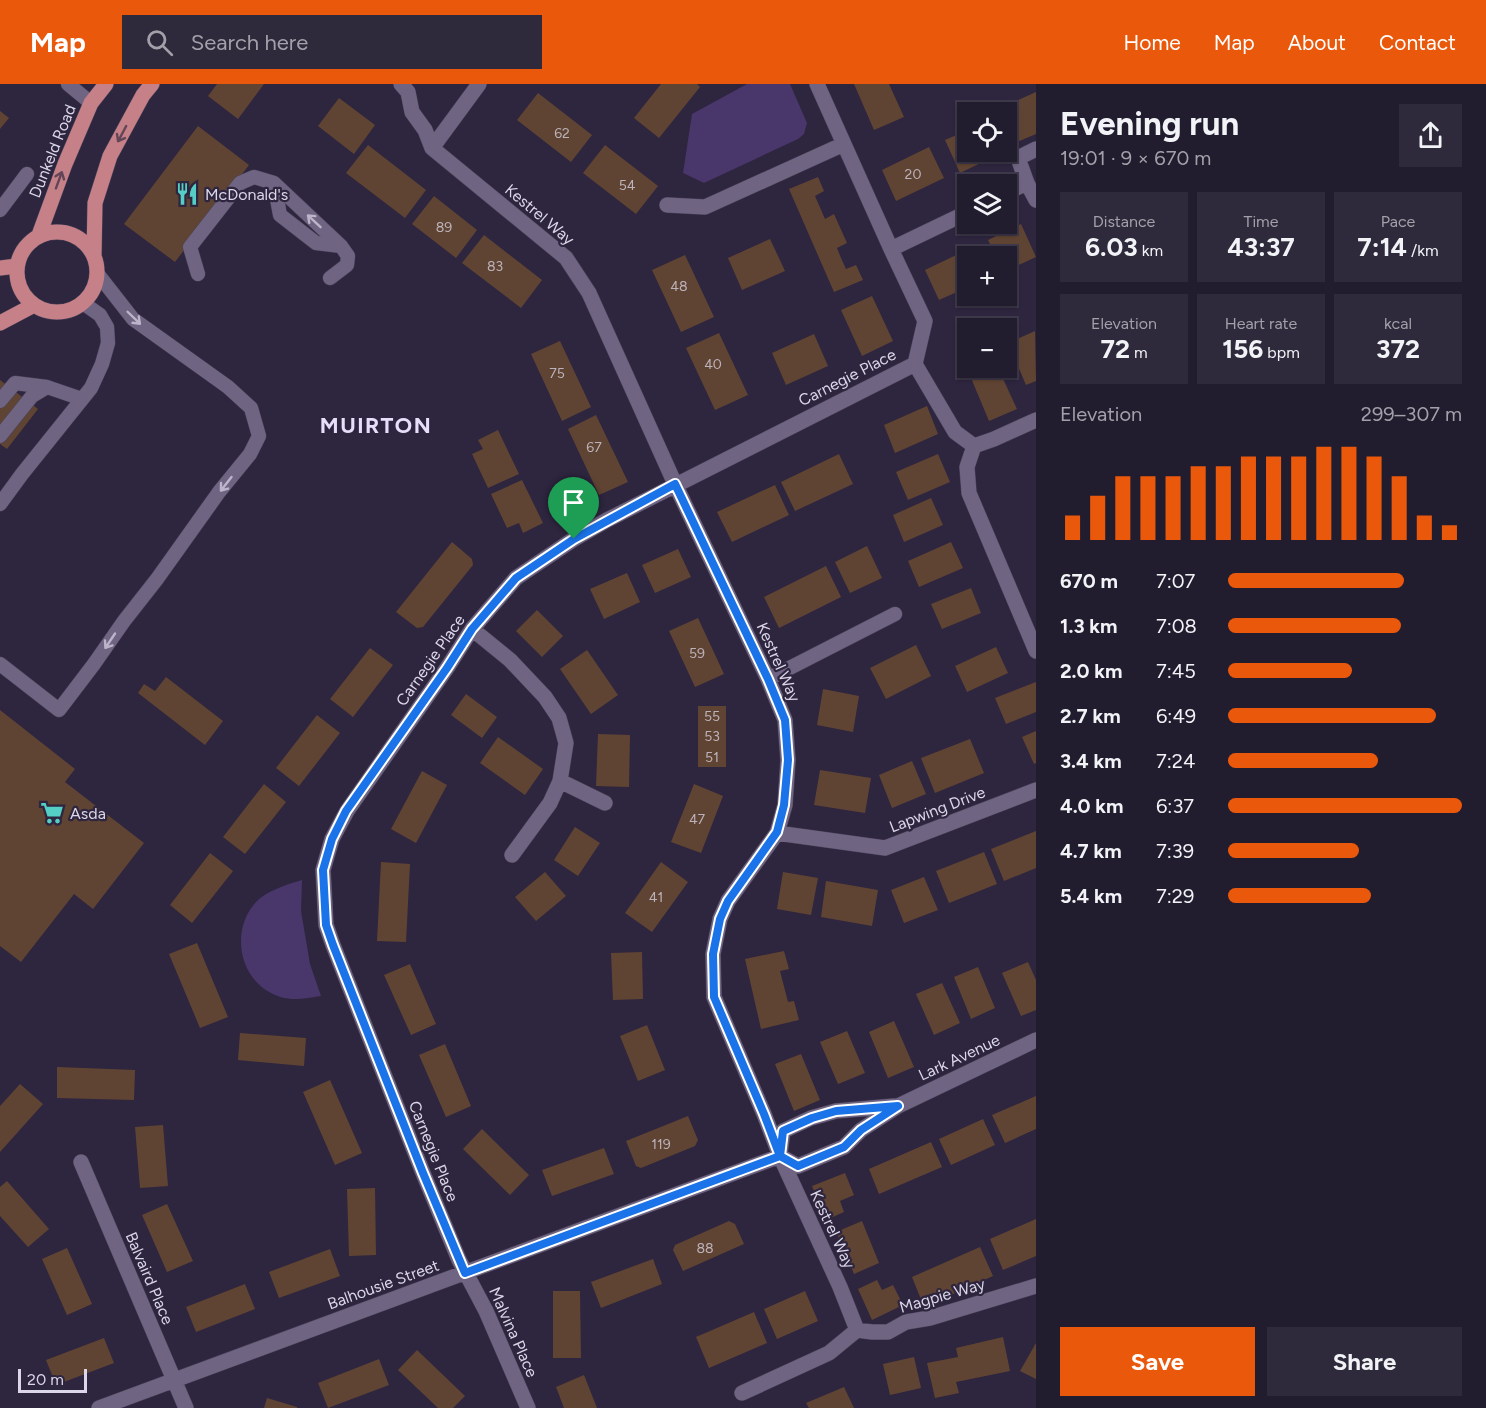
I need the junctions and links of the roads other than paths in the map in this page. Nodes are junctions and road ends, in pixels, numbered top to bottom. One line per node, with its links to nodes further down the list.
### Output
1 (68, 84): 7 (lane)
2 (106, 84): 7 (main road, Dunkeld Road)
3 (152, 84): 22 (main road, one-way to 22)
4 (401, 84): 9 (street, Kestrel Way)
5 (479, 84): 9 (street)
6 (817, 84): 8 (street, Carnegie Place)
7 (91, 103): 19 (main road, Dunkeld Road, one-way to 7)
8 (844, 144): 16 (street); 21 (street, Carnegie Place)
9 (432, 147): 38 (street, Kestrel Way)
10 (1036, 149): 13 (street)
11 (27, 174): 17 (lane)
12 (274, 183): 20 (lane, one-way to 12); 20 (lane); 26 (lane)
13 (1028, 183): 14 (street); 15 (street)
14 (1017, 188)
15 (1036, 200)
16 (667, 205)
17 (0, 210)
18 (957, 217): 21 (street)
19 (39, 235): 22 (main road); 23 (main road)
20 (341, 246): 27 (lane)
21 (891, 249): 31 (street, Carnegie Place)
22 (94, 256): 25 (main road)
23 (17, 266): 24 (main road); 29 (main road)
24 (0, 268)
25 (97, 273): 28 (main road); 43 (lane, one-way to 43)
26 (198, 274)
27 (330, 279)
28 (83, 303): 29 (main road); 33 (lane)
29 (34, 305): 30 (main road)
30 (0, 323)
31 (915, 364): 37 (street); 38 (street, Carnegie Place)
32 (47, 387): 33 (lane); 34 (lane); 36 (lane)
33 (87, 394): 39 (lane)
34 (0, 401)
35 (1036, 420): 37 (street)
36 (0, 436)
37 (974, 446): 42 (street)
38 (675, 484): 41 (street, Carnegie Place); 44 (street, Kestrel Way)
39 (0, 504)
40 (895, 614): 44 (lane)
41 (472, 629): 45 (street); 54 (street, Carnegie Place)
42 (1036, 651)
43 (0, 664)
44 (768, 679): 48 (street, Kestrel Way)
45 (560, 781): 47 (street); 49 (street)
46 (1036, 790): 48 (street, Lapwing Drive)
47 (605, 803)
48 (777, 832): 52 (street, Kestrel Way)
49 (512, 855)
50 (1036, 1040): 51 (street, Lark Avenue)
51 (898, 1106): 52 (street, Lark Avenue); 52 (street, Lark Avenue)
52 (780, 1156): 54 (street, Balhousie Street); 56 (street, Kestrel Way)
53 (81, 1162): 57 (street, Balvaird Place)
54 (465, 1273): 57 (street, Balhousie Street); 61 (street, Malvina Place)
55 (1036, 1286): 56 (street, Magpie Way)
56 (857, 1330): 58 (street)
57 (174, 1380): 59 (street, Balhousie Street); 60 (street, Balvaird Place)
58 (742, 1392)
59 (99, 1408)
60 (186, 1408)
61 (528, 1408)

